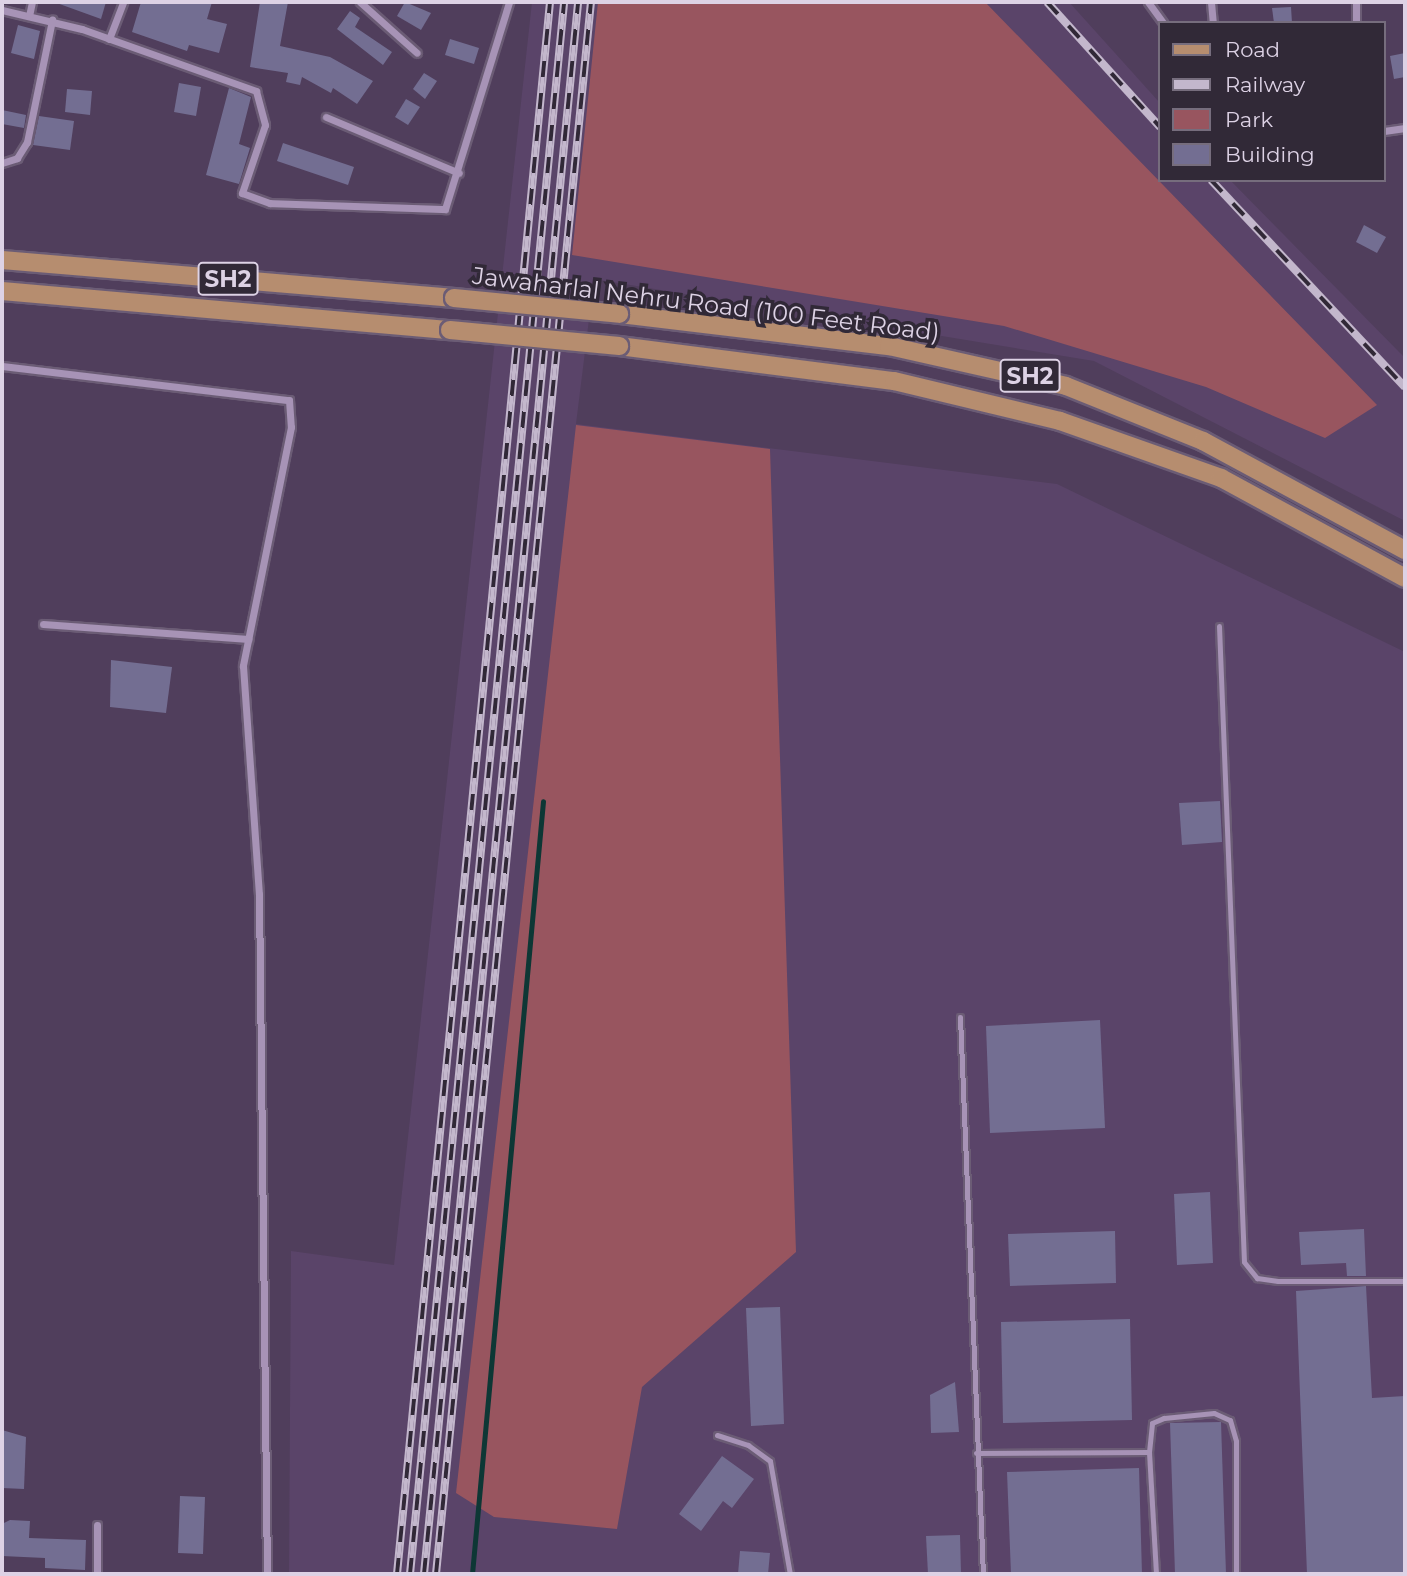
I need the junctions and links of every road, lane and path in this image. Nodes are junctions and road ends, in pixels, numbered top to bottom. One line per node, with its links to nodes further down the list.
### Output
1 (32, 2): 9 (street)
2 (123, 2): 14 (street)
3 (358, 2): 15 (street)
4 (509, 2): 20 (street)
5 (1148, 2): 11 (street)
6 (1211, 2): 12 (street)
7 (1356, 2): 13 (street)
8 (2, 10): 9 (street)
9 (29, 16): 10 (street)
10 (52, 20): 14 (street); 19 (street)
11 (1162, 21)
12 (1213, 21)
13 (1356, 21)
14 (109, 39): 20 (street)
15 (417, 53)
16 (326, 117): 20 (street)
17 (1405, 128): 18 (street)
18 (1386, 131)
19 (2, 163)
20 (459, 173)
21 (2, 261): 24 (main road, Jawaharlal Nehru Road (100 Feet Road) / SH2, bridge)
22 (2, 290): 25 (main road, SH2, bridge)
23 (2, 366): 28 (street)
24 (1405, 551)
25 (1405, 578)
26 (43, 624): 28 (street)
27 (1219, 626): 30 (lane)
28 (248, 639): 36 (street)
29 (960, 1017): 33 (lane)
30 (1405, 1281)
31 (717, 1435): 37 (lane)
32 (1149, 1452): 33 (lane); 39 (lane); 40 (lane)
33 (976, 1453): 38 (lane)
34 (97, 1525): 35 (street)
35 (97, 1574)
36 (267, 1574)
37 (790, 1574)
38 (982, 1574)
39 (1156, 1574)
40 (1236, 1574)

